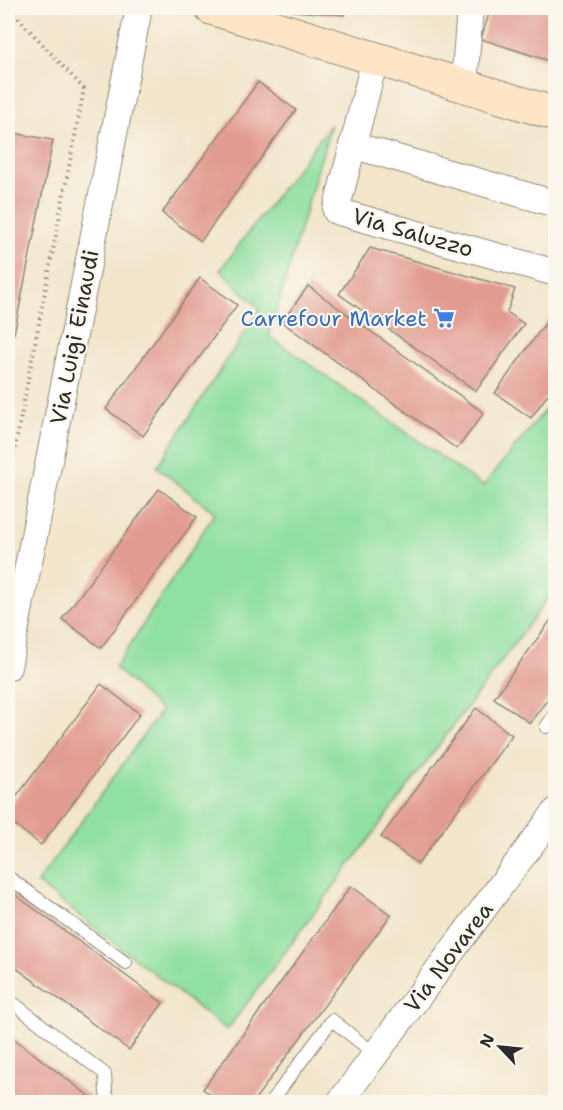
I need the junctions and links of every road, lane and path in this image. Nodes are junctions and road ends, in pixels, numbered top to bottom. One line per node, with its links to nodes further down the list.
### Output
1 (9, 8): 12 (path)
2 (139, 8): 13 (street, Via Luigi Einaudi)
3 (211, 8): 5 (main road)
4 (470, 8): 7 (street)
5 (249, 13): 6 (main road)
6 (375, 59): 7 (main road); 9 (street, Via Saluzzo)
7 (464, 86): 8 (main road)
8 (555, 114)
9 (352, 145): 10 (street); 11 (street, Via Saluzzo)
10 (555, 204)
11 (555, 273)
12 (8, 484)
13 (8, 667)
14 (555, 713): 15 (lane)
15 (546, 727)
16 (555, 811): 20 (street, Via Novarea)
17 (8, 877): 18 (lane)
18 (126, 963)
19 (8, 999): 21 (lane)
20 (375, 1054): 22 (lane); 23 (street, Via Novarea)
21 (109, 1102)
22 (271, 1102)
23 (340, 1102)

